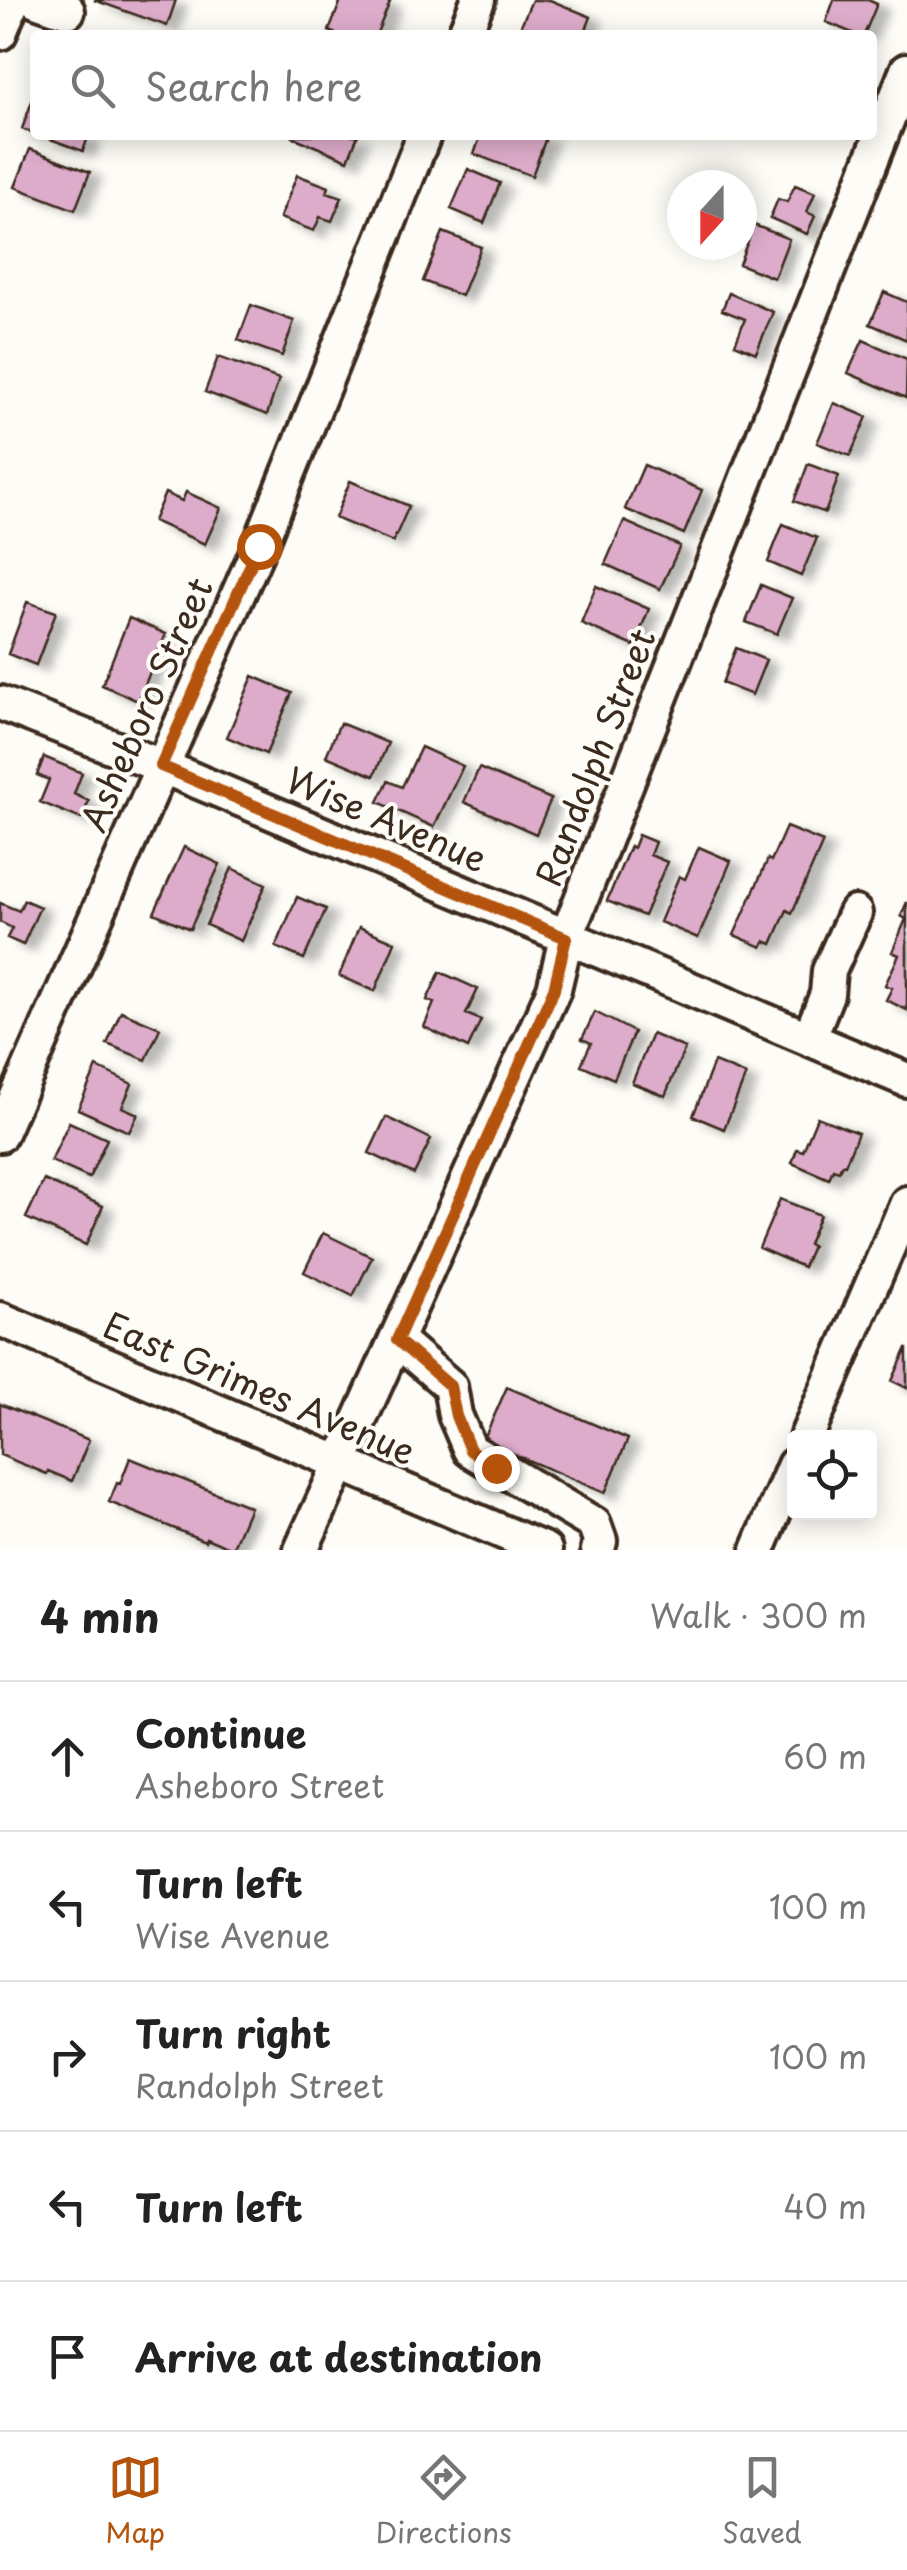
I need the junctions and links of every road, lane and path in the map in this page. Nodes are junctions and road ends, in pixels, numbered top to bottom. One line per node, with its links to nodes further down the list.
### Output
1 (13, 0): 6 (street)
2 (36, 0): 4 (street)
3 (478, 0): 5 (street)
4 (68, 10)
5 (466, 30)
6 (0, 33)
7 (907, 70): 12 (street, Randolph Street)
8 (422, 140): 10 (street, Asheboro Street)
9 (0, 703): 10 (street, Wise Avenue)
10 (161, 766): 12 (street, Wise Avenue); 15 (street, Asheboro Street)
11 (855, 912): 13 (street)
12 (566, 938): 13 (street, Wise Avenue); 18 (street, Randolph Street)
13 (809, 1039): 14 (street, Wise Avenue)
14 (907, 1080)
15 (0, 1135)
16 (907, 1203): 19 (street)
17 (0, 1320): 20 (street, East Grimes Avenue)
18 (397, 1340): 20 (street, Randolph Street); 24 (street)
19 (809, 1430)
20 (340, 1464): 22 (street, Randolph Street); 23 (street, East Grimes Avenue)
21 (787, 1482): 25 (street)
22 (301, 1550)
23 (544, 1550)
24 (598, 1550)
25 (758, 1550)

